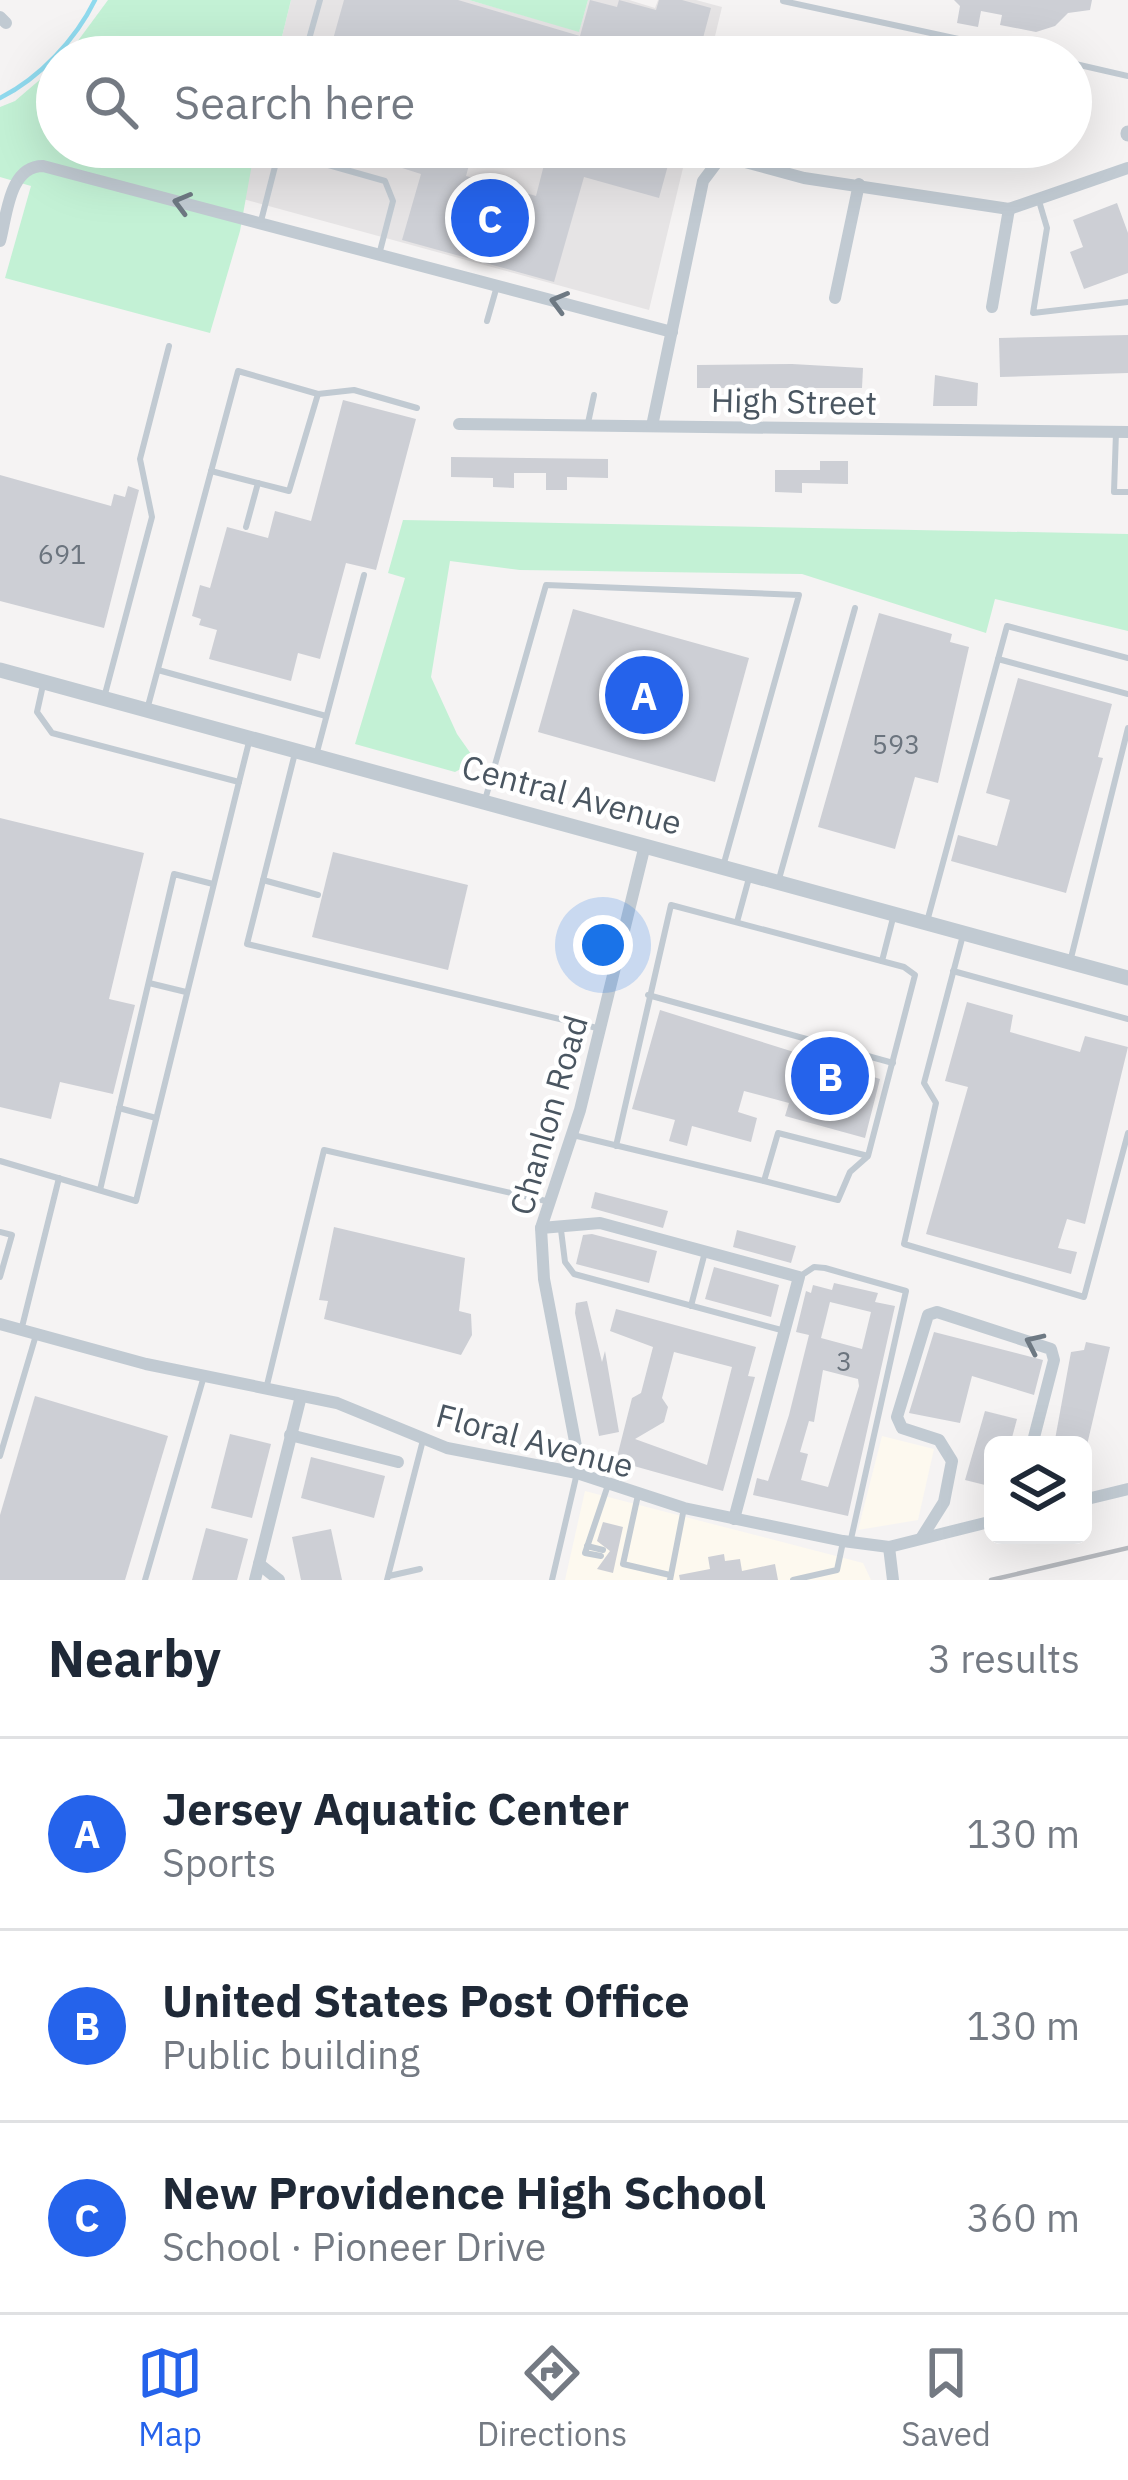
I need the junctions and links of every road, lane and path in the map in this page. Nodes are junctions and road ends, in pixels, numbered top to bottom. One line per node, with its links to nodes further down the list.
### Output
1 (320, 0): 3 (lane)
2 (783, 1): 4 (lane)
3 (310, 36)
4 (945, 36)
5 (1092, 68): 6 (lane)
6 (1128, 76)
7 (36, 165): 18 (street, one-way to 18)
8 (46, 168): 17 (street, one-way to 8)
9 (274, 168): 17 (lane)
10 (342, 168): 19 (lane)
11 (713, 168): 25 (street)
12 (767, 168): 14 (street)
13 (1128, 168): 15 (street)
14 (859, 184): 16 (street); 21 (street)
15 (1039, 201): 16 (street); 22 (lane)
16 (1009, 209): 23 (street)
17 (260, 224): 19 (street)
18 (0, 241)
19 (380, 255): 20 (street)
20 (497, 286): 24 (lane); 25 (street, one-way to 20)
21 (836, 298)
22 (1128, 302)
23 (992, 308)
24 (487, 321)
25 (672, 332): 32 (street)
26 (169, 346): 46 (lane)
27 (318, 394): 29 (lane); 34 (lane); 35 (lane)
28 (594, 394): 31 (lane)
29 (417, 408)
30 (459, 424): 31 (street, High Street)
31 (588, 426): 32 (street, High Street)
32 (652, 427): 33 (street, High Street)
33 (1122, 432): 36 (lane)
34 (211, 471): 35 (lane); 43 (lane)
35 (258, 483): 37 (lane)
36 (1128, 492)
37 (246, 527)
38 (364, 575): 48 (lane)
39 (855, 608): 59 (lane)
40 (1128, 658): 41 (lane)
41 (998, 659): 45 (lane); 64 (lane)
42 (0, 670): 44 (street, Central Avenue)
43 (158, 670): 47 (lane); 48 (lane)
44 (44, 681): 46 (street, Central Avenue); 53 (lane)
45 (1128, 694)
46 (104, 698): 47 (street, Central Avenue)
47 (147, 710): 50 (street, Central Avenue)
48 (326, 716): 52 (lane)
49 (1128, 728): 67 (lane)
50 (250, 737): 51 (street, Central Avenue); 53 (lane)
51 (296, 749): 52 (street, Central Avenue); 58 (lane)
52 (316, 755): 54 (street, Central Avenue)
53 (239, 782): 60 (lane)
54 (485, 801): 55 (street, Central Avenue); 56 (lane)
55 (645, 845): 56 (street, Central Avenue); 74 (street, Chanlon Road)
56 (724, 867): 57 (street, Central Avenue)
57 (750, 874): 59 (street, Central Avenue); 63 (lane)
58 (263, 880): 61 (lane); 74 (lane)
59 (778, 882): 62 (street, Central Avenue)
60 (213, 884): 70 (lane); 71 (lane)
61 (318, 895)
62 (894, 914): 64 (street, Central Avenue); 66 (lane)
63 (736, 922): 66 (lane); 72 (lane)
64 (926, 923): 65 (street, Central Avenue)
65 (963, 933): 67 (street, Central Avenue); 68 (lane)
66 (882, 961): 75 (lane)
67 (1070, 962): 69 (street, Central Avenue)
68 (953, 971): 73 (lane); 78 (lane)
69 (1128, 978)
70 (149, 983): 71 (lane); 76 (lane)
71 (187, 992): 77 (lane)
72 (648, 994): 75 (lane); 80 (lane)
73 (1128, 1019)
74 (601, 1029): 79 (street, Chanlon Road)
75 (893, 1063): 81 (lane)
76 (119, 1108): 77 (lane); 85 (lane)
77 (156, 1118): 85 (lane)
78 (1128, 1133)
79 (571, 1135): 80 (lane); 86 (street, Chanlon Road)
80 (616, 1146): 84 (lane)
81 (868, 1156): 84 (lane); 84 (lane)
82 (0, 1161): 83 (lane)
83 (59, 1178): 85 (lane); 96 (lane)
84 (764, 1181)
85 (100, 1190)
86 (546, 1201): 88 (street, Chanlon Road); 98 (lane)
87 (561, 1227): 88 (street); 90 (street); 93 (lane)
88 (542, 1228): 105 (street, Chanlon Road)
89 (0, 1232): 91 (lane)
90 (705, 1252): 92 (street); 93 (lane)
91 (0, 1277)
92 (799, 1277): 95 (street); 116 (lane)
93 (691, 1306): 95 (lane)
94 (0, 1324): 96 (street, Floral Avenue)
95 (784, 1331): 112 (street)
96 (29, 1333): 97 (street, Floral Avenue); 103 (lane)
97 (203, 1376): 98 (street, Floral Avenue); 123 (lane)
98 (266, 1389): 99 (street, Floral Avenue)
99 (301, 1396): 100 (street); 102 (street, Floral Avenue)
100 (290, 1435): 104 (street); 119 (street)
101 (1034, 1436): 110 (street, one-way to 110)
102 (423, 1440): 105 (street, Floral Avenue); 121 (lane)
103 (0, 1456)
104 (398, 1462)
105 (577, 1473): 106 (street, Floral Avenue); 126 (lane)
106 (608, 1485): 108 (street, Floral Avenue); 118 (lane)
107 (1128, 1489): 109 (street)
108 (638, 1495): 111 (street, Floral Avenue); 122 (lane)
109 (1092, 1498)
110 (944, 1502): 114 (street); 115 (street)
111 (684, 1508): 112 (street, Floral Avenue); 122 (lane)
112 (734, 1519): 116 (street, Floral Avenue)
113 (984, 1523): 114 (street, Floral Avenue)
114 (960, 1528): 115 (street, Floral Avenue)
115 (922, 1538): 117 (street, Floral Avenue)
116 (847, 1542): 117 (street, Floral Avenue); 127 (lane)
117 (889, 1547): 128 (street)
118 (602, 1553)
119 (259, 1564): 124 (street); 125 (street)
120 (420, 1569): 121 (lane)
121 (388, 1578)
122 (670, 1578)
123 (145, 1580)
124 (255, 1580)
125 (279, 1580)
126 (552, 1580)
127 (793, 1580)
128 (893, 1580)

